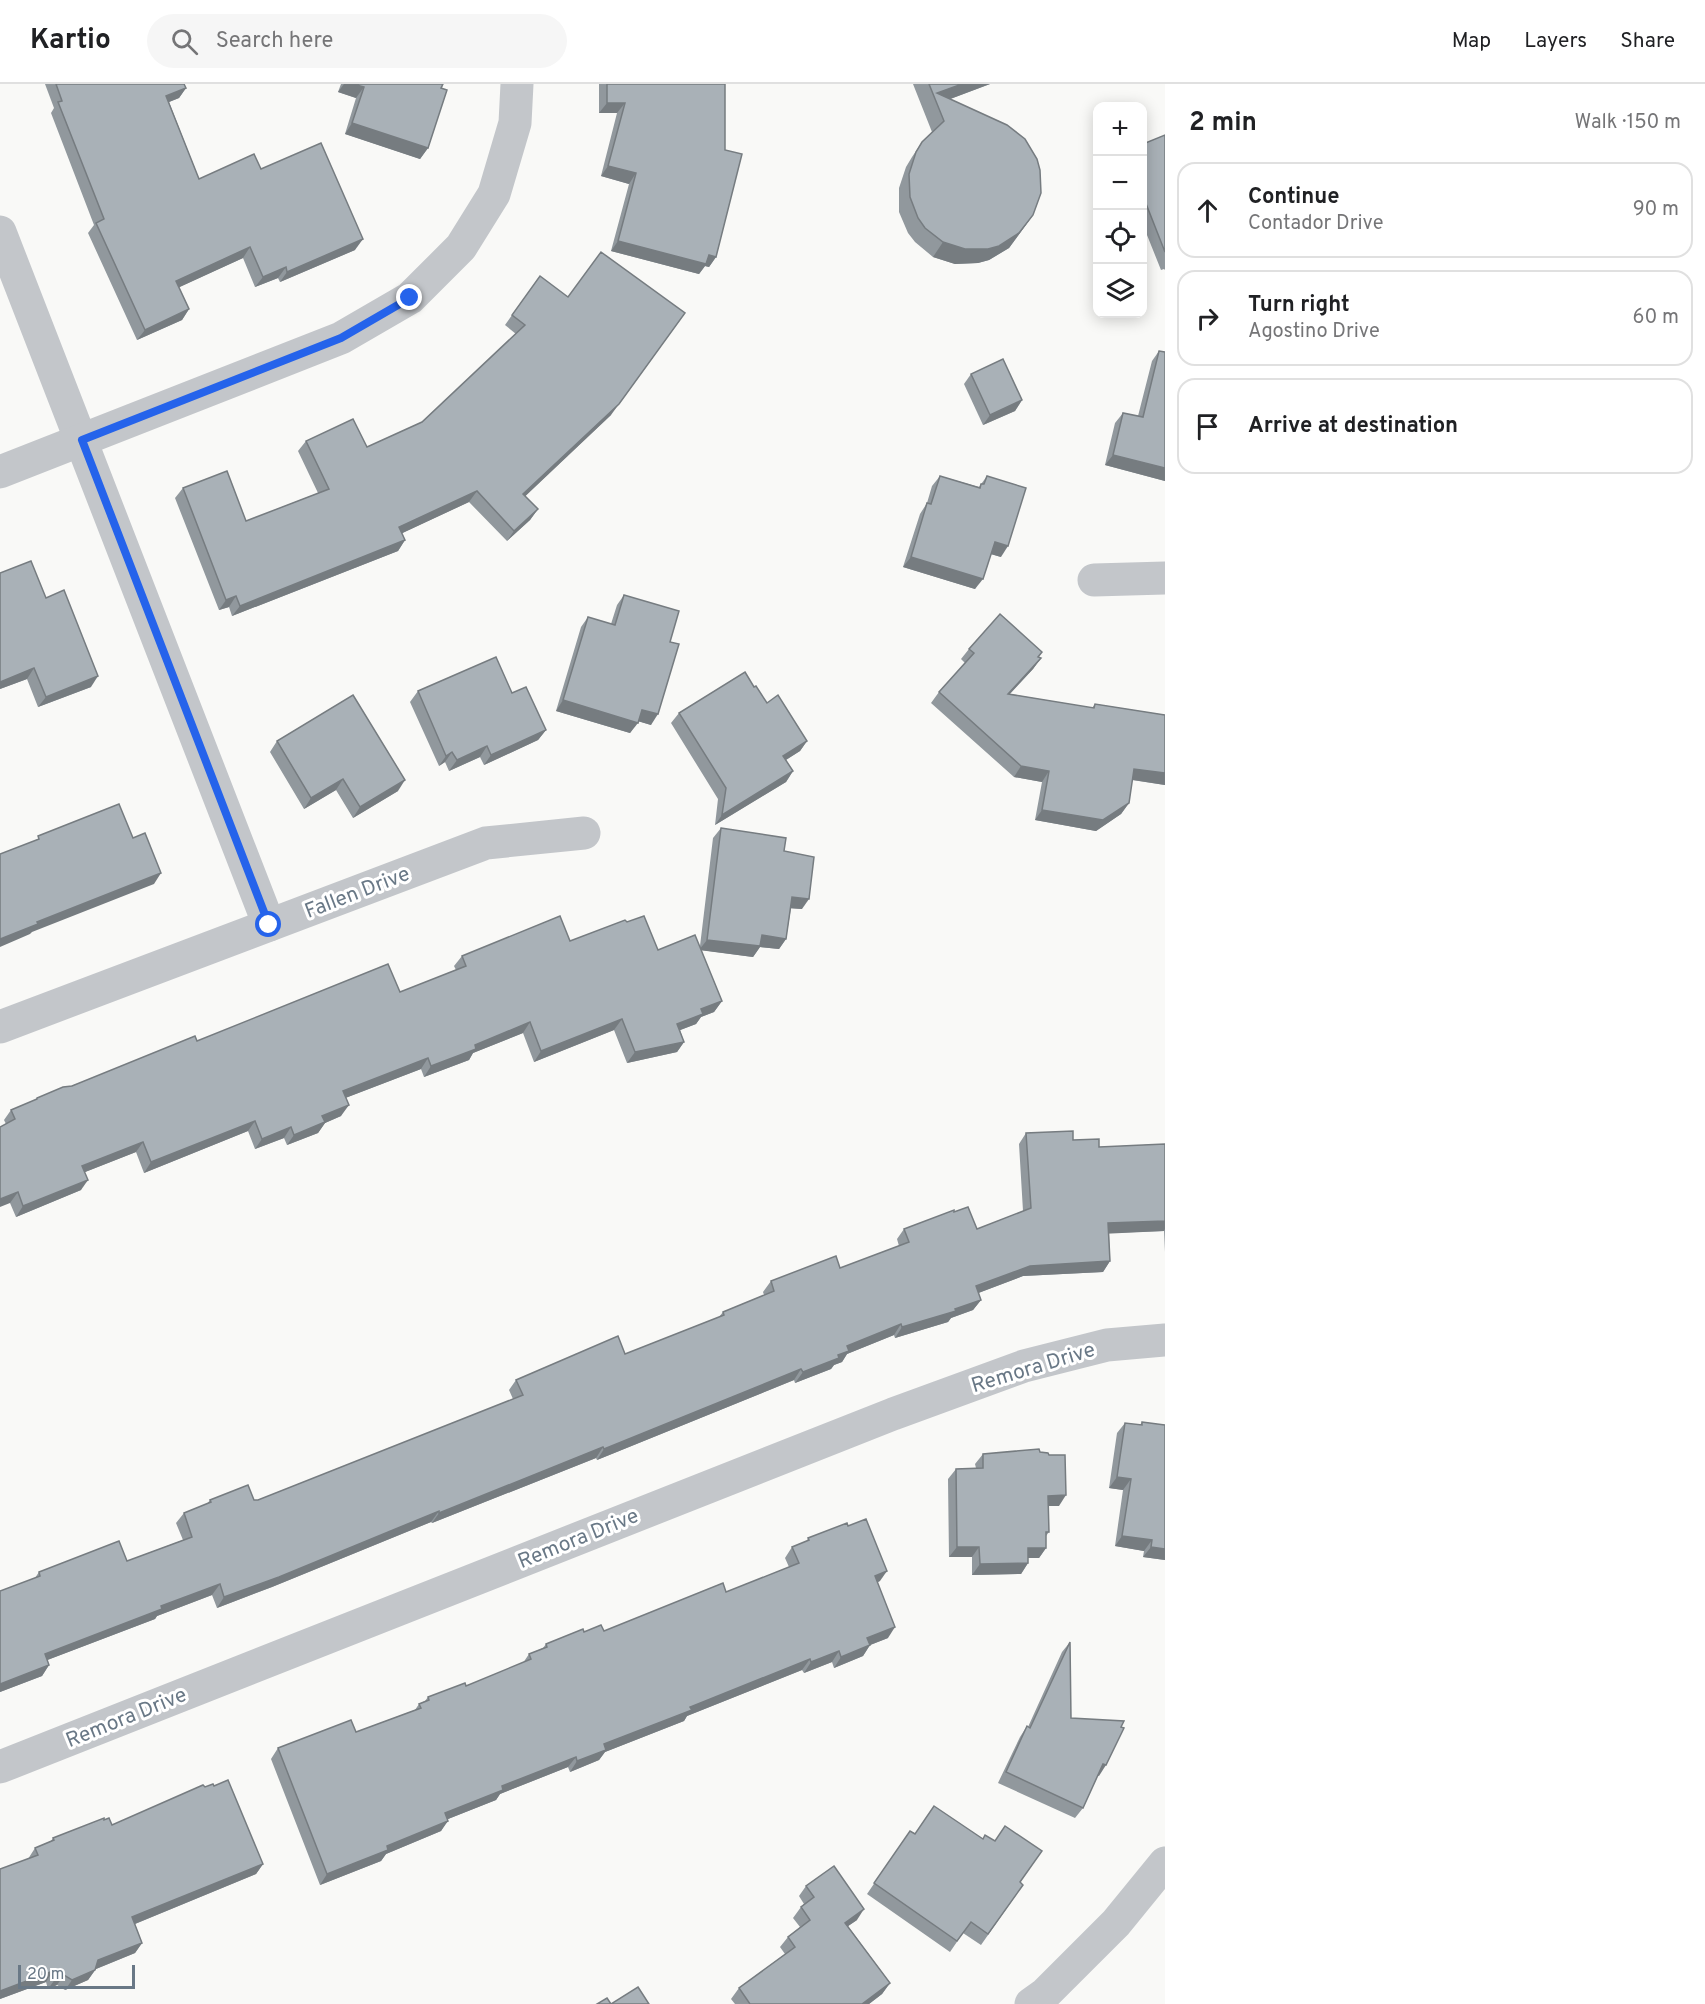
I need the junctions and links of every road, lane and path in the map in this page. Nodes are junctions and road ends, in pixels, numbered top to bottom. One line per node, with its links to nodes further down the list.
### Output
1 (517, 84): 3 (street)
2 (0, 232): 3 (street)
3 (82, 440): 4 (street); 8 (street)
4 (0, 472)
5 (1165, 578): 6 (street)
6 (1094, 580)
7 (584, 832): 8 (street, Fallen Drive)
8 (269, 925): 9 (street, Fallen Drive)
9 (0, 1027)
10 (1165, 1340): 11 (street, Remora Drive)
11 (0, 1767)
12 (1165, 1863): 13 (street)
13 (1031, 2004)

